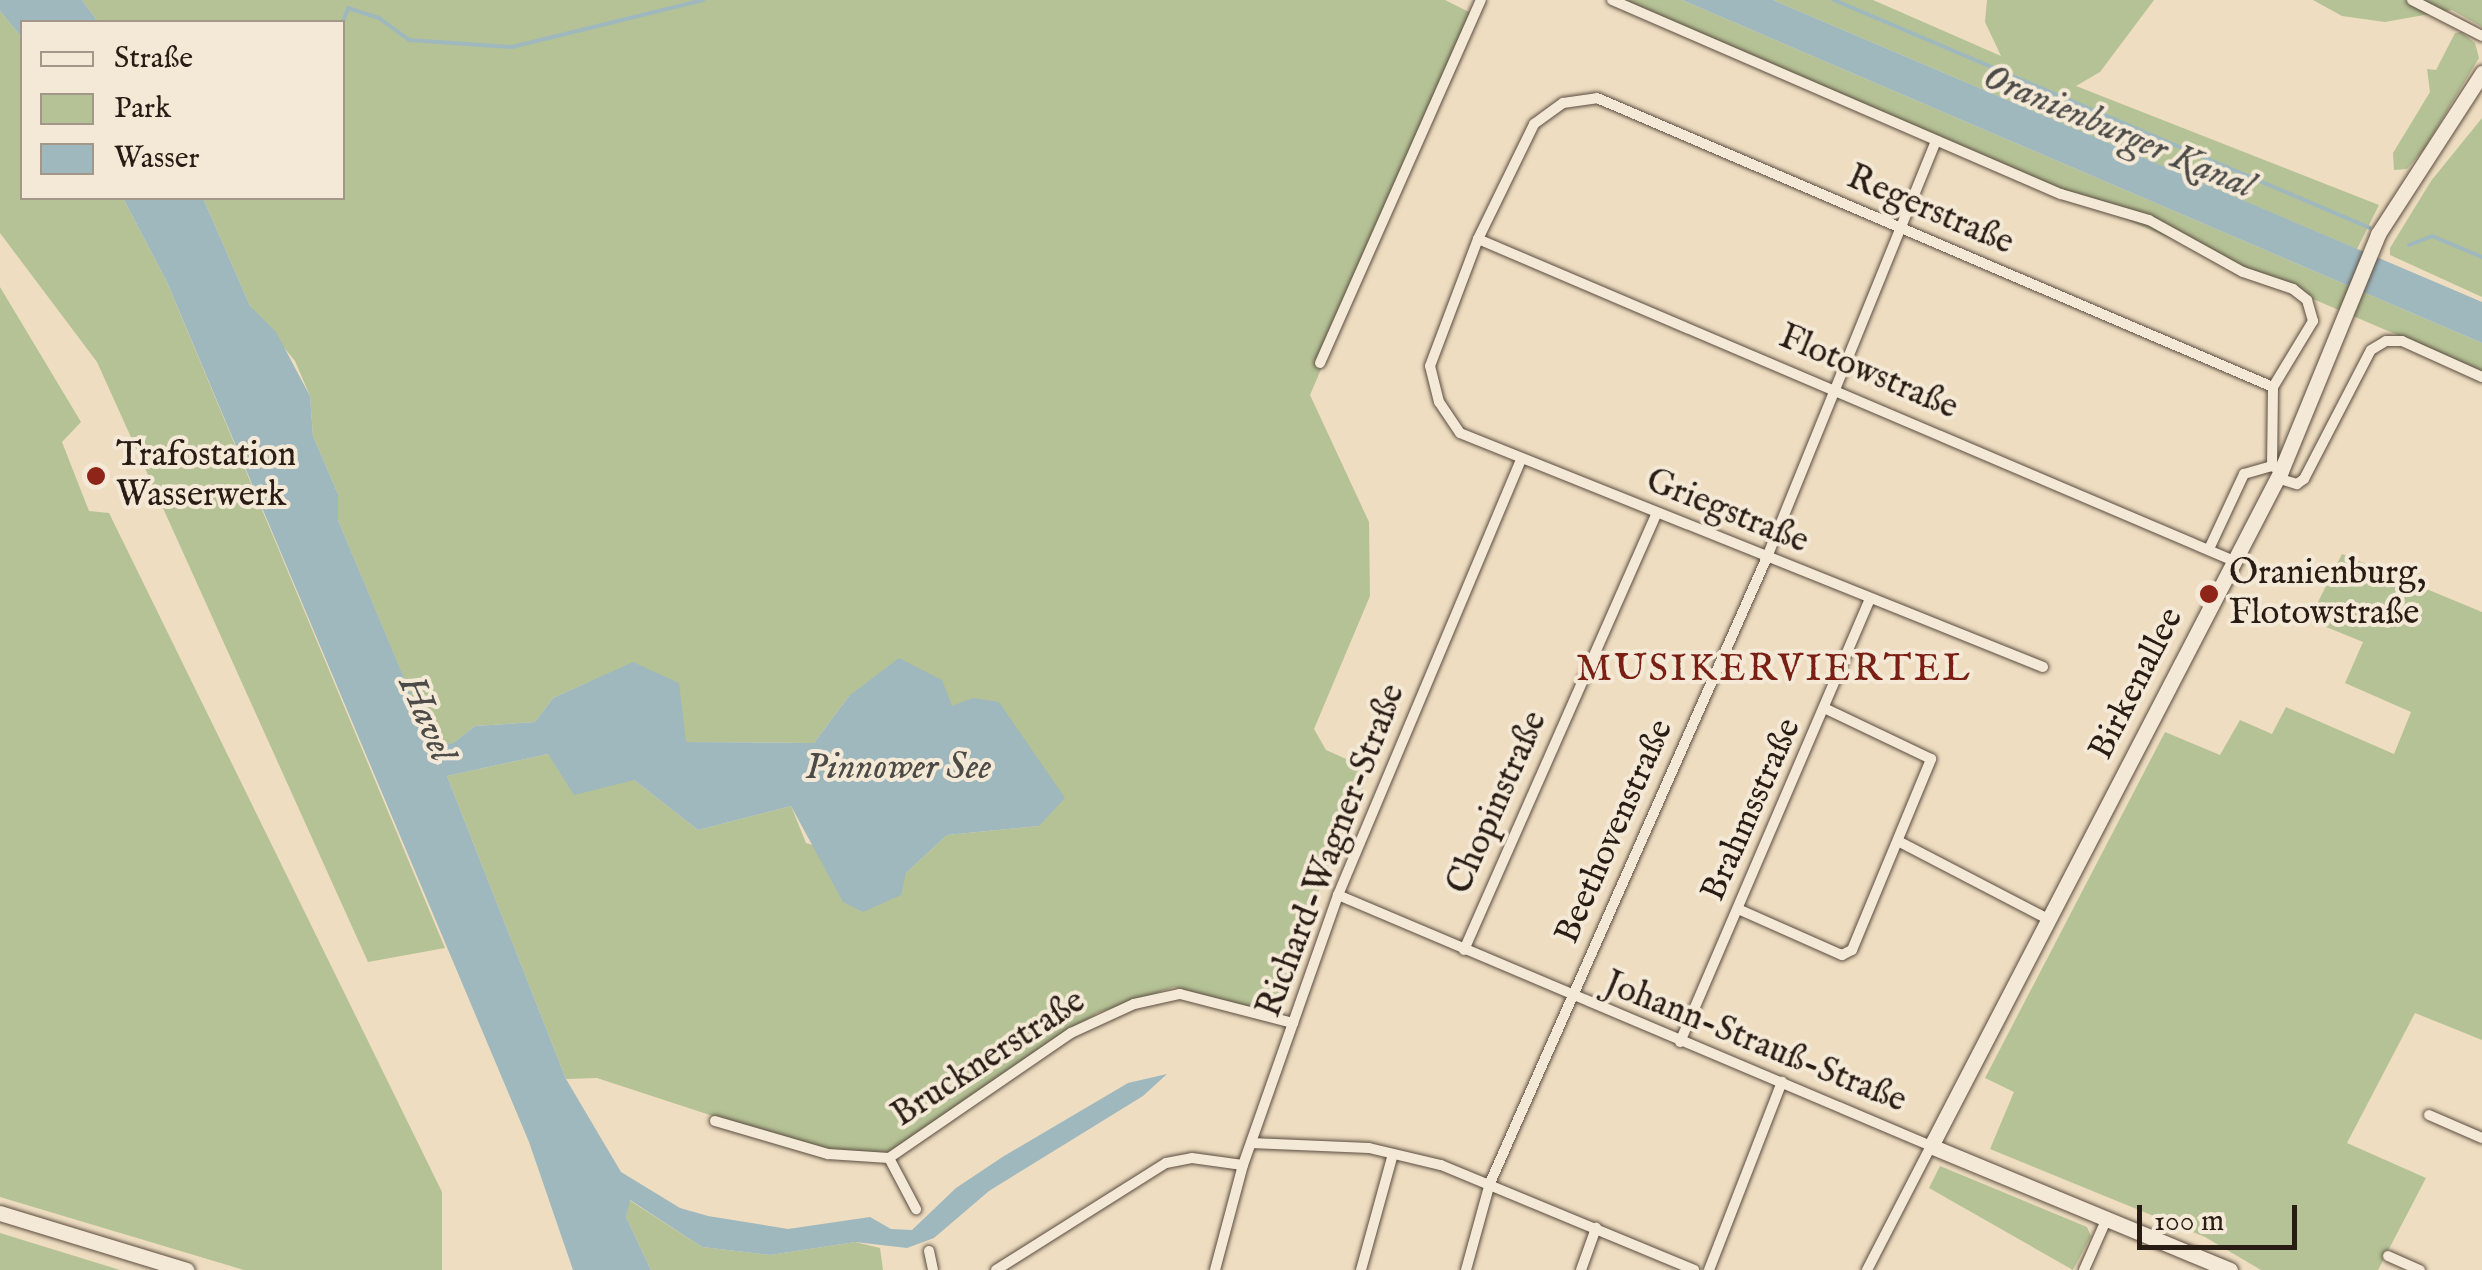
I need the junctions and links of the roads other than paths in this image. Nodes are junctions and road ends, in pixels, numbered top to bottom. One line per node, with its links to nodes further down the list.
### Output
1 (1482, 0): 9 (street)
2 (1612, 0): 6 (street)
3 (2412, 0): 4 (street)
4 (2482, 36)
5 (2482, 73): 14 (street, Birkenallee)
6 (1936, 142): 7 (street, Beethovenstraße); 11 (street)
7 (1902, 229): 8 (street, Regerstraße); 11 (street, Regerstraße); 12 (street, Beethovenstraße)
8 (1478, 239): 12 (street, Flotowstraße); 13 (street, Griegstraße)
9 (1320, 363)
10 (2482, 377): 14 (street)
11 (2273, 387): 14 (street)
12 (1834, 388): 16 (street, Flotowstraße); 17 (street, Beethovenstraße)
13 (1521, 460): 15 (street, Griegstraße); 23 (street, Richard-Wagner-Straße)
14 (2277, 472): 16 (street); 18 (street, Birkenallee)
15 (1656, 514): 17 (street, Griegstraße); 26 (street, Chopinstraße)
16 (2209, 549): 18 (street, Flotowstraße)
17 (1767, 557): 19 (street, Griegstraße); 27 (street, Beethovenstraße)
18 (2234, 561): 25 (street, Birkenallee)
19 (1870, 599): 20 (street, Griegstraße); 21 (street, Brahmsstraße)
20 (2043, 666)
21 (1826, 709): 22 (street); 24 (street, Brahmsstraße)
22 (1898, 841): 24 (street); 25 (street)
23 (1338, 894): 26 (street, Johann-Strauß-Straße); 28 (street, Richard-Wagner-Straße)
24 (1738, 910): 29 (street, Brahmsstraße)
25 (2050, 920): 35 (street, Birkenallee)
26 (1464, 950): 27 (street, Johann-Strauß-Straße)
27 (1571, 998): 29 (street, Johann-Strauß-Straße); 39 (street, Beethovenstraße)
28 (1292, 1022): 34 (street, Richard-Wagner-Straße); 37 (street, Brucknerstraße)
29 (1680, 1042): 30 (street, Johann-Strauß-Straße)
30 (1782, 1082): 35 (street, Johann-Strauß-Straße); 54 (street)
31 (2429, 1115): 33 (street)
32 (715, 1121): 37 (street, Brucknerstraße)
33 (2482, 1138)
34 (1251, 1144): 36 (street); 38 (street, Richard-Wagner-Straße)
35 (1931, 1146): 42 (street); 55 (street, Birkenallee)
36 (1394, 1154): 39 (street); 50 (street)
37 (888, 1158): 40 (street)
38 (1243, 1165): 48 (street); 49 (street, Richard-Wagner-Straße)
39 (1490, 1183): 43 (street); 51 (street, Beethovenstraße)
40 (916, 1209)
41 (0, 1212): 46 (street)
42 (2108, 1218): 56 (street); 57 (street)
43 (1596, 1228): 52 (street); 53 (street)
44 (929, 1251): 47 (street)
45 (2388, 1256): 58 (street)
46 (188, 1270)
47 (933, 1270)
48 (996, 1270)
49 (1215, 1270)
50 (1361, 1270)
51 (1466, 1270)
52 (1582, 1270)
53 (1694, 1270)
54 (1708, 1270)
55 (1867, 1270)
56 (2084, 1270)
57 (2230, 1270)
58 (2420, 1270)

